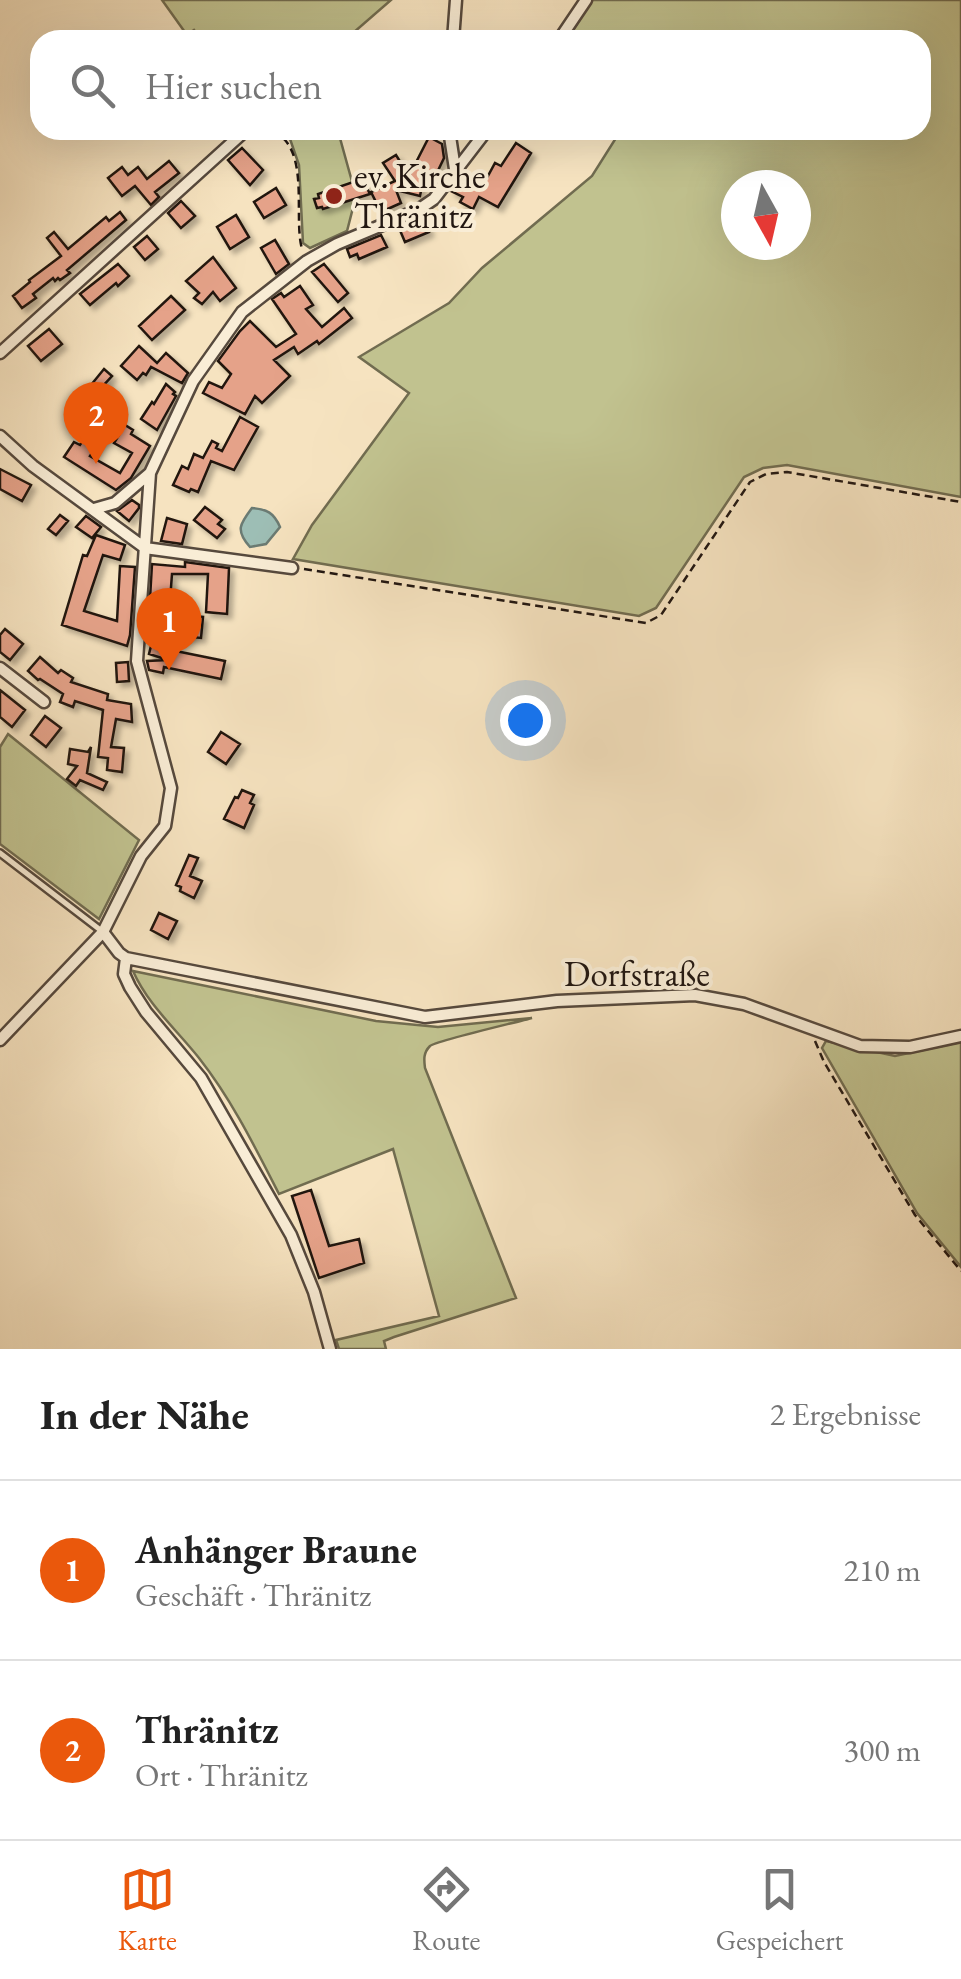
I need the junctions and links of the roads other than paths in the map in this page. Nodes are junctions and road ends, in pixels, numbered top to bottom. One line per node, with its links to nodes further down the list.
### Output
1 (456, 0): 3 (street)
2 (586, 0): 4 (street)
3 (454, 30)
4 (566, 30)
5 (235, 140): 9 (street)
6 (451, 140): 8 (street)
7 (479, 140): 8 (street)
8 (456, 169): 12 (street)
9 (0, 353)
10 (0, 426): 11 (street)
11 (2, 441): 13 (street)
12 (150, 474): 13 (street); 14 (street)
13 (94, 510): 14 (street)
14 (145, 548): 15 (street); 19 (street)
15 (292, 568)
16 (0, 668): 17 (street)
17 (44, 702)
18 (0, 852): 19 (lane)
19 (103, 932): 20 (street); 22 (street)
20 (126, 958): 21 (street, Dorfstraße); 23 (street)
21 (961, 1036)
22 (0, 1040)
23 (330, 1349)

